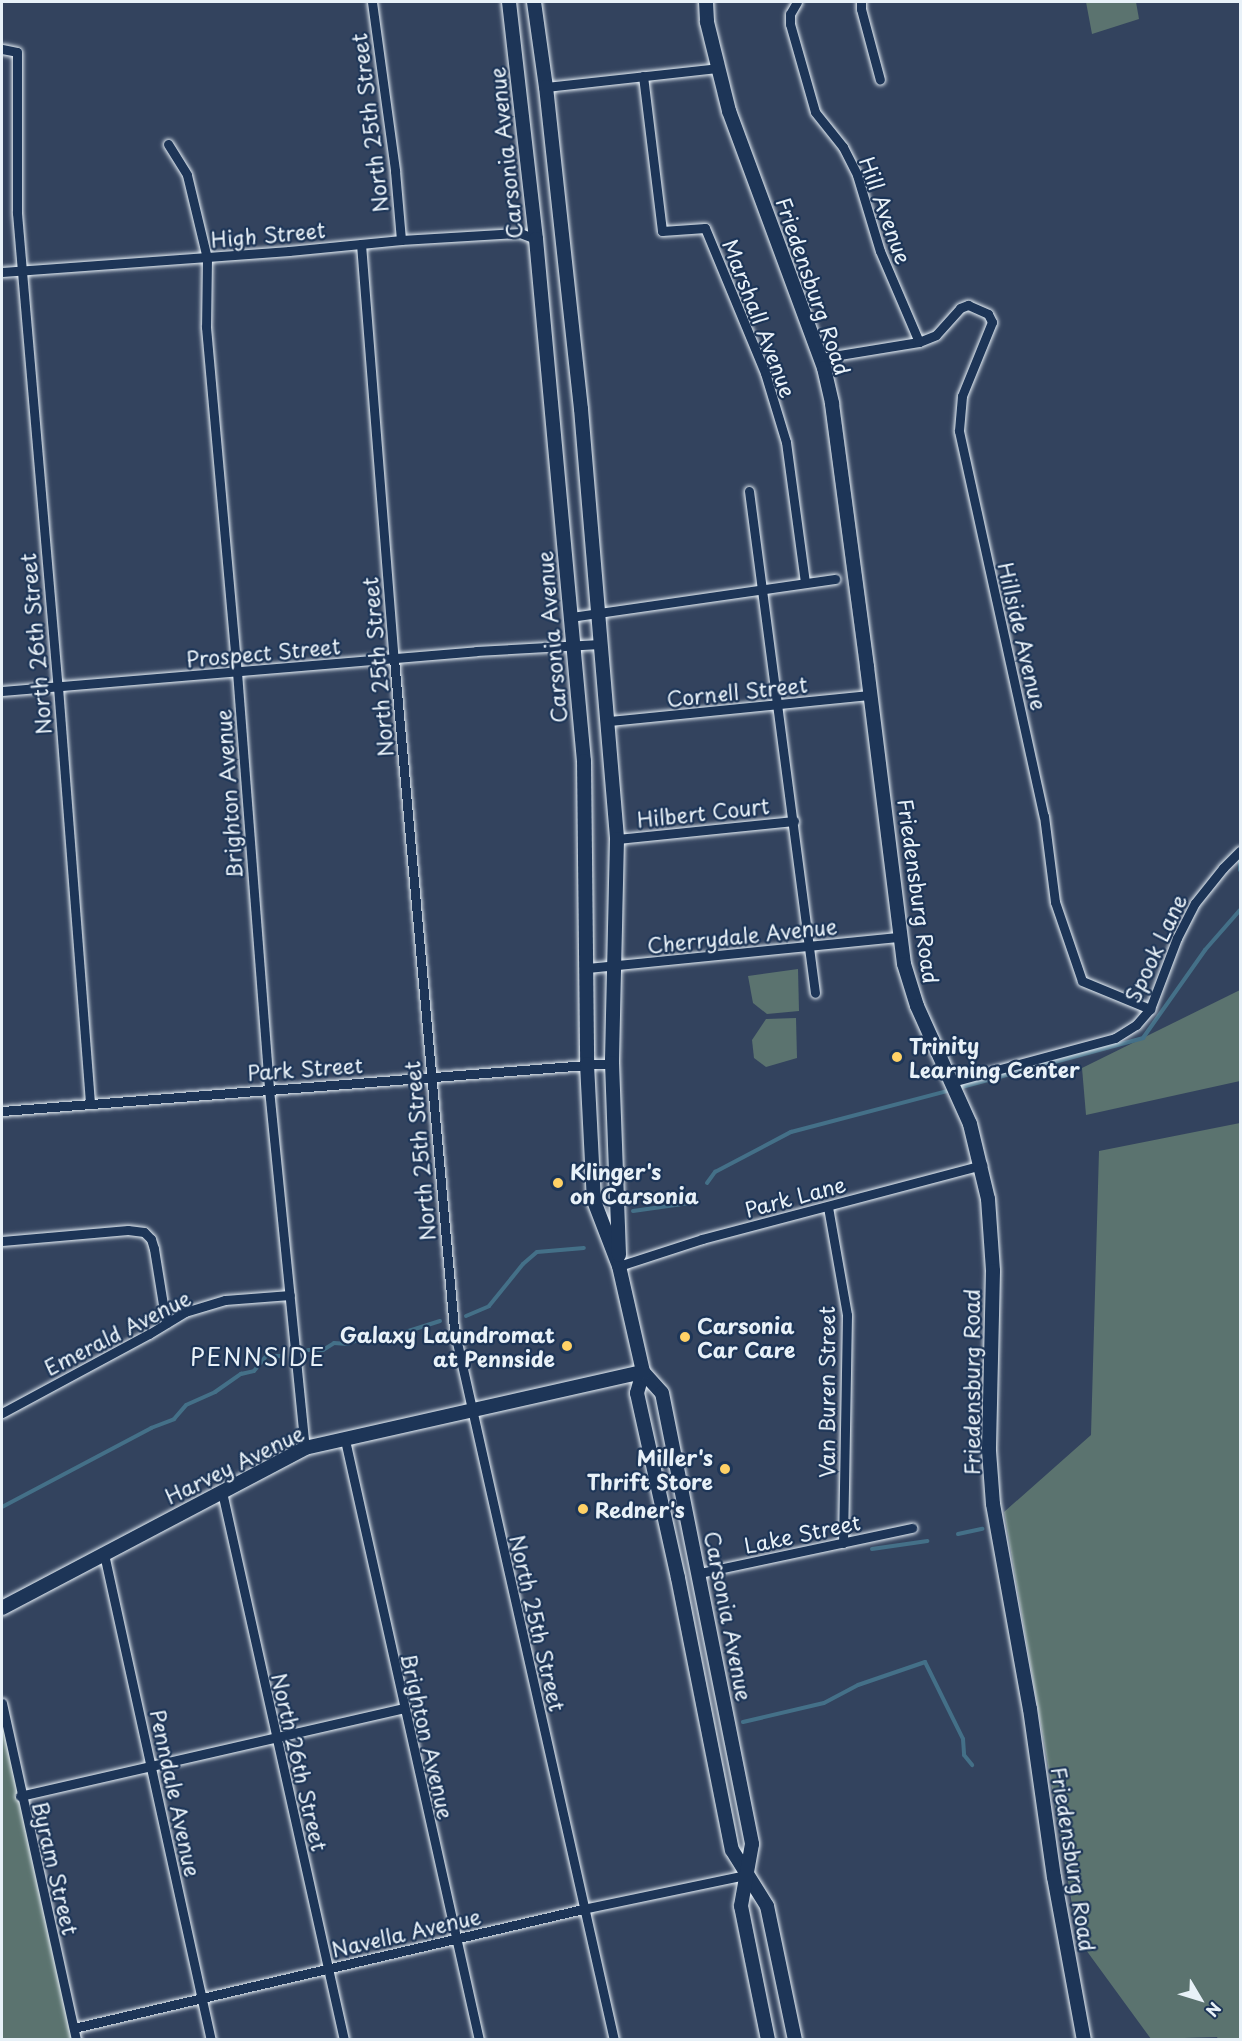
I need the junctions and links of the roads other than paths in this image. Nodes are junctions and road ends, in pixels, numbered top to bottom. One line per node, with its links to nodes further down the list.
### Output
1 (372, 2): 14 (street, North 25th Street)
2 (509, 2): 13 (street, Carsonia Avenue)
3 (534, 2): 11 (street, Carsonia Avenue)
4 (706, 2): 8 (street, Friedensburg Road)
5 (797, 2): 19 (street, Hill Avenue)
6 (861, 2): 10 (street)
7 (2, 49): 17 (street, North 26th Street)
8 (717, 68): 9 (street); 20 (street, Friedensburg Road)
9 (643, 76): 11 (street); 23 (street, Marshall Avenue)
10 (880, 80)
11 (546, 87): 25 (street, Carsonia Avenue)
12 (168, 144): 16 (street, Brighton Avenue)
13 (536, 238): 14 (street, High Street); 26 (street, Carsonia Avenue)
14 (401, 240): 15 (street, High Street)
15 (361, 244): 16 (street, High Street); 29 (street, North 25th Street)
16 (207, 258): 17 (street, High Street); 30 (street, Brighton Avenue)
17 (22, 271): 18 (street, High Street); 31 (street, North 26th Street)
18 (2, 272)
19 (919, 342): 20 (street); 44 (street, Hillside Avenue)
20 (821, 358): 33 (street, Friedensburg Road)
21 (749, 491): 24 (street)
22 (835, 579): 23 (street)
23 (805, 583): 24 (street)
24 (761, 589): 25 (street); 34 (street)
25 (597, 613): 26 (street); 27 (street, Carsonia Avenue)
26 (571, 617): 28 (street, Carsonia Avenue)
27 (600, 644): 28 (street, Prospect Street); 35 (street, Carsonia Avenue)
28 (572, 646): 29 (street, Prospect Street); 42 (street, Carsonia Avenue)
29 (394, 660): 30 (street, Prospect Street); 47 (street, North 25th Street)
30 (237, 672): 31 (street, Prospect Street); 49 (street, Brighton Avenue)
31 (58, 687): 32 (street, Prospect Street); 50 (street, North 26th Street)
32 (2, 692)
33 (870, 695): 34 (street, Cornell Street); 39 (street, Friedensburg Road)
34 (776, 705): 35 (street, Cornell Street); 36 (street)
35 (609, 722): 37 (street, Carsonia Avenue)
36 (794, 821): 37 (street, Hilbert Court); 40 (street)
37 (617, 839): 41 (street, Carsonia Avenue)
38 (1240, 851): 44 (street, Spook Lane)
39 (900, 937): 40 (street, Cherrydale Avenue); 48 (street, Friedensburg Road)
40 (810, 946): 41 (street, Cherrydale Avenue); 43 (street)
41 (614, 966): 42 (street, Cherrydale Avenue); 45 (street, Carsonia Avenue)
42 (587, 968): 46 (street, Carsonia Avenue)
43 (815, 993)
44 (1150, 1009): 48 (street, Spook Lane)
45 (612, 1063): 46 (street, Park Street); 55 (street, Carsonia Avenue)
46 (587, 1064): 47 (street, Park Street); 55 (street, Carsonia Avenue)
47 (430, 1077): 49 (street, Park Street); 60 (street, North 25th Street)
48 (952, 1082): 52 (street, Friedensburg Road)
49 (269, 1089): 50 (street, Park Street); 56 (street, Brighton Avenue)
50 (90, 1104): 51 (street, Park Street)
51 (2, 1111)
52 (982, 1165): 53 (street, Park Lane); 87 (street, Friedensburg Road)
53 (828, 1207): 55 (street, Park Lane); 65 (street, Van Buren Street)
54 (2, 1241): 57 (street)
55 (619, 1266): 58 (street, Carsonia Avenue)
56 (290, 1295): 57 (street, Emerald Avenue); 62 (street, Brighton Avenue)
57 (166, 1323): 59 (street, Emerald Avenue)
58 (643, 1372): 60 (street, Harvey Avenue); 67 (street, Carsonia Avenue); 74 (street, Carsonia Avenue)
59 (2, 1413)
60 (472, 1413): 61 (street, Harvey Avenue); 75 (street, North 25th Street)
61 (345, 1440): 62 (street, Harvey Avenue); 70 (street, Brighton Avenue)
62 (305, 1448): 63 (street, Harvey Avenue)
63 (222, 1492): 66 (street, Harvey Avenue); 71 (street, North 26th Street)
64 (912, 1528): 65 (street, Lake Street)
65 (843, 1543): 67 (street, Lake Street)
66 (104, 1554): 68 (street, Harvey Avenue); 72 (street, Penndale Avenue)
67 (700, 1573): 74 (street, Carsonia Avenue)
68 (2, 1608)
69 (2, 1703): 73 (street, Byram Street)
70 (403, 1708): 71 (street); 76 (street, Brighton Avenue)
71 (275, 1737): 72 (street); 77 (street, North 26th Street)
72 (153, 1766): 73 (street); 78 (street, Penndale Avenue)
73 (20, 1796): 79 (street, Byram Street)
74 (746, 1875): 75 (street, Navella Avenue); 85 (street, Carsonia Avenue); 86 (street, Carsonia Avenue)
75 (583, 1909): 76 (street, Navella Avenue); 84 (street, North 25th Street)
76 (456, 1939): 77 (street, Navella Avenue); 83 (street, Brighton Avenue)
77 (328, 1969): 78 (street, Navella Avenue); 82 (street, North 26th Street)
78 (202, 1998): 79 (street, Navella Avenue); 81 (street, Penndale Avenue)
79 (74, 2028): 80 (street, Byram Street)
80 (76, 2040)
81 (212, 2040)
82 (344, 2040)
83 (479, 2040)
84 (614, 2040)
85 (768, 2040)
86 (795, 2040)
87 (1084, 2040)

